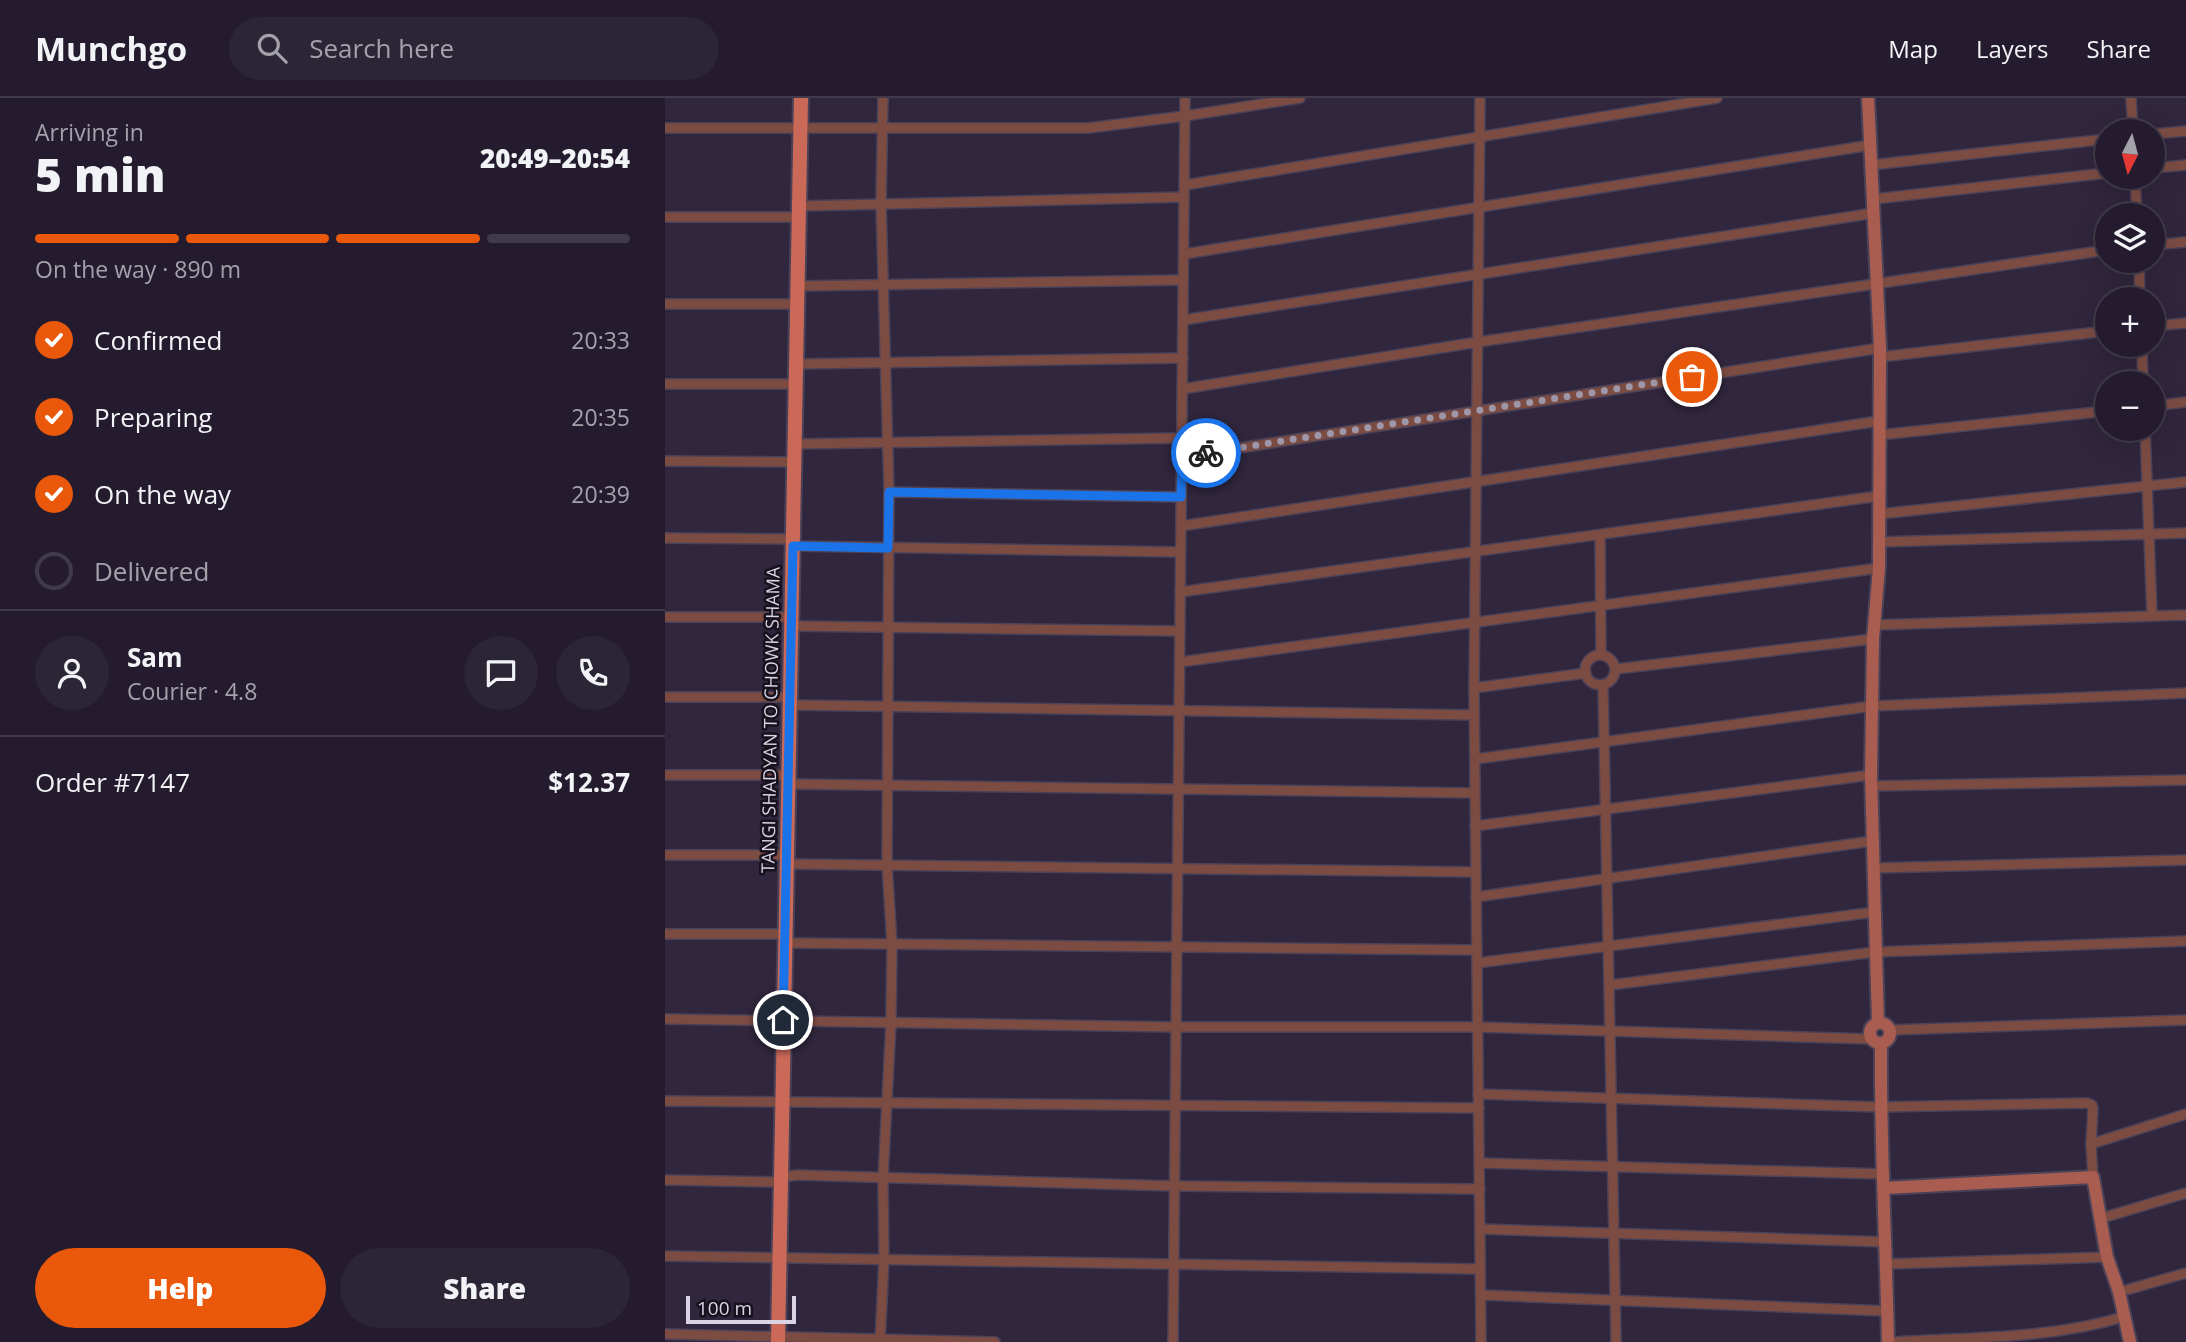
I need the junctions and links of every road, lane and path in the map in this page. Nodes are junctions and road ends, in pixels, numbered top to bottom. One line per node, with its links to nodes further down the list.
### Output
1 (801, 98): 12 (main road, TANGI SHADYAN TO CHOWK SHAMA)
2 (883, 98): 13 (street)
3 (1185, 98): 9 (street)
4 (1300, 98): 9 (street)
5 (1480, 98): 16 (street)
6 (1717, 98): 16 (street)
7 (1868, 98): 18 (main road)
8 (2131, 98): 10 (street)
9 (1185, 116): 13 (street); 23 (street)
10 (2132, 119)
11 (665, 128): 12 (street)
12 (801, 129): 13 (street); 28 (main road, TANGI SHADYAN TO CHOWK SHAMA)
13 (881, 129): 26 (street)
14 (2186, 131): 15 (street)
15 (2165, 133)
16 (1480, 137): 23 (street); 27 (street)
17 (2095, 140): 19 (street)
18 (1871, 145): 19 (main road); 27 (street)
19 (1871, 165): 25 (main road)
20 (2186, 165): 21 (street)
21 (2165, 168)
22 (2095, 174): 25 (street)
23 (1185, 185): 24 (street)
24 (1184, 197): 26 (street); 34 (street)
25 (1874, 199): 29 (main road)
26 (881, 204): 28 (street); 39 (street)
27 (1479, 207): 34 (street); 35 (street)
28 (799, 211): 30 (street); 38 (main road, TANGI SHADYAN TO CHOWK SHAMA)
29 (1874, 213): 35 (street); 37 (main road)
30 (665, 217)
31 (2186, 242): 32 (street)
32 (2165, 244)
33 (2095, 252): 37 (street)
34 (1184, 254): 36 (street)
35 (1478, 274): 42 (street); 46 (street)
36 (1184, 280): 39 (street); 42 (street)
37 (1877, 283): 46 (street); 47 (main road)
38 (798, 286): 39 (street); 41 (main road, TANGI SHADYAN TO CHOWK SHAMA)
39 (883, 286): 49 (street)
40 (665, 304): 41 (street)
41 (798, 304): 50 (main road, TANGI SHADYAN TO CHOWK SHAMA)
42 (1183, 320): 48 (street)
43 (2186, 323): 44 (street)
44 (2165, 325)
45 (2095, 332): 47 (street)
46 (1478, 342): 53 (street); 56 (street)
47 (1880, 353): 56 (street); 58 (main road)
48 (1183, 358): 49 (street); 53 (street)
49 (887, 363): 50 (street); 62 (street)
50 (797, 364): 52 (main road, TANGI SHADYAN TO CHOWK SHAMA)
51 (665, 384): 52 (street)
52 (796, 384): 63 (main road, TANGI SHADYAN TO CHOWK SHAMA)
53 (1182, 389): 60 (street)
54 (2186, 402): 55 (street)
55 (2165, 405)
56 (1477, 411): 64 (street); 67 (street)
57 (2095, 412): 59 (street)
58 (1879, 421): 59 (main road); 67 (street)
59 (1879, 435): 71 (main road)
60 (1182, 438): 62 (street); 64 (street)
61 (2145, 441): 69 (street)
62 (887, 442): 63 (street); 70 (street)
63 (796, 444): 66 (main road, TANGI SHADYAN TO CHOWK SHAMA)
64 (1182, 457): 72 (street)
65 (665, 461): 66 (street)
66 (795, 462): 79 (main road, TANGI SHADYAN TO CHOWK SHAMA)
67 (1476, 481): 74 (street); 83 (street)
68 (2186, 482): 69 (street)
69 (2147, 486): 73 (street); 76 (street)
70 (889, 492): 72 (street); 81 (street)
71 (1879, 496): 73 (main road); 77 (street)
72 (1181, 497): 74 (street)
73 (1879, 514): 80 (main road)
74 (1181, 526): 82 (street)
75 (2186, 533): 76 (street)
76 (2149, 534): 80 (street); 88 (street)
77 (1600, 535): 83 (street); 86 (street)
78 (665, 538): 79 (street)
79 (794, 542): 81 (street); 90 (main road, TANGI SHADYAN TO CHOWK SHAMA)
80 (1879, 542): 84 (main road)
81 (888, 548): 82 (street); 92 (street)
82 (1181, 552): 85 (street)
83 (1476, 552): 85 (street); 91 (street)
84 (1879, 568): 86 (street); 94 (main road)
85 (1180, 592): 93 (street)
86 (1601, 605): 91 (street); 95 (street)
87 (2186, 615): 88 (street)
88 (2152, 616): 94 (street)
89 (665, 617): 90 (street)
90 (792, 621): 92 (street); 103 (main road, TANGI SHADYAN TO CHOWK SHAMA)
91 (1475, 622): 96 (street); 100 (street)
92 (888, 627): 93 (street); 104 (street)
93 (1180, 631): 96 (street)
94 (1874, 632): 97 (street); 105 (main road)
95 (1601, 654): 97 (street); 98 (street)
96 (1179, 662): 106 (street)
97 (1616, 668): 99 (street)
98 (1586, 673): 99 (street); 100 (street)
99 (1603, 684): 108 (street)
100 (1474, 688): 107 (street)
101 (2186, 693): 105 (street)
102 (665, 697): 103 (street)
103 (790, 701): 104 (street); 111 (main road, TANGI SHADYAN TO CHOWK SHAMA)
104 (889, 706): 106 (street); 114 (street)
105 (1873, 706): 108 (street); 112 (main road)
106 (1179, 710): 107 (street); 115 (street)
107 (1474, 715): 109 (street)
108 (1604, 741): 109 (street); 117 (street)
109 (1475, 759): 116 (street)
110 (665, 775): 111 (street)
111 (788, 779): 114 (street); 121 (main road, TANGI SHADYAN TO CHOWK SHAMA)
112 (1871, 780): 113 (street); 117 (street); 119 (main road)
113 (2186, 780)
114 (888, 785): 115 (street); 123 (street)
115 (1178, 789): 116 (street); 125 (street)
116 (1475, 793): 118 (street)
117 (1606, 809): 118 (street); 127 (street)
118 (1475, 826): 126 (street)
119 (1872, 841): 124 (main road); 127 (street)
120 (665, 855): 121 (street)
121 (787, 859): 123 (street); 131 (main road, TANGI SHADYAN TO CHOWK SHAMA)
122 (2186, 860): 124 (street)
123 (887, 865): 125 (street); 133 (street)
124 (1874, 868): 129 (main road)
125 (1177, 869): 126 (street); 135 (street)
126 (1476, 872): 128 (street)
127 (1607, 878): 128 (street); 134 (street)
128 (1476, 897): 136 (street)
129 (1875, 912): 134 (street); 137 (main road)
130 (665, 934): 131 (street)
131 (785, 938): 133 (street); 141 (main road, TANGI SHADYAN TO CHOWK SHAMA)
132 (2186, 941): 137 (street)
133 (892, 944): 135 (street); 143 (street)
134 (1609, 946): 138 (street); 139 (street)
135 (1176, 947): 136 (street); 144 (street)
136 (1477, 950): 138 (street)
137 (1875, 952): 139 (street); 146 (main road)
138 (1477, 963): 145 (street)
139 (1610, 985): 147 (street)
140 (665, 1019): 141 (street)
141 (783, 1020): 143 (street); 153 (main road, TANGI SHADYAN TO CHOWK SHAMA)
142 (2186, 1020): 146 (street)
143 (891, 1022): 144 (street); 152 (street)
144 (1175, 1027): 145 (street); 154 (street)
145 (1478, 1027): 147 (street); 149 (street)
146 (1884, 1027): 148 (main road); 148 (main road)
147 (1611, 1030): 148 (street); 150 (street)
148 (1876, 1041): 155 (main road)
149 (1478, 1094): 150 (street); 156 (street)
150 (1612, 1098): 155 (street); 160 (street)
151 (665, 1101): 153 (street)
152 (888, 1101): 153 (street); 154 (street); 163 (street)
153 (782, 1102): 165 (main road, TANGI SHADYAN TO CHOWK SHAMA)
154 (1175, 1105): 156 (street); 166 (street)
155 (1880, 1107): 158 (street); 161 (main road)
156 (1479, 1108): 159 (street)
157 (2186, 1114): 158 (street)
158 (2091, 1144): 162 (street)
159 (1479, 1163): 160 (street); 168 (street)
160 (1614, 1166): 161 (street); 172 (street)
161 (1885, 1174): 167 (main road)
162 (2093, 1177): 167 (main road); 170 (main road)
163 (883, 1178): 165 (street); 166 (street); 177 (street)
164 (665, 1180): 165 (street)
165 (781, 1180): 175 (main road, TANGI SHADYAN TO CHOWK SHAMA)
166 (1174, 1186): 168 (street); 178 (street)
167 (1885, 1188): 173 (main road)
168 (1480, 1189): 171 (street)
169 (2186, 1193): 170 (street)
170 (2102, 1218): 176 (main road)
171 (1480, 1229): 172 (street); 180 (street)
172 (1615, 1233): 173 (street); 184 (street)
173 (1887, 1242): 179 (main road)
174 (665, 1256): 175 (street)
175 (780, 1257): 177 (street); 188 (main road, TANGI SHADYAN TO CHOWK SHAMA)
176 (2108, 1257): 179 (street); 182 (main road)
177 (884, 1260): 178 (street); 189 (street)
178 (1174, 1264): 180 (street); 191 (street)
179 (1887, 1264): 185 (main road)
180 (1481, 1269): 183 (street)
181 (2186, 1273): 182 (street)
182 (2119, 1292): 186 (main road)
183 (1481, 1295): 184 (street); 192 (street)
184 (1616, 1301): 185 (street); 193 (street)
185 (1887, 1311): 194 (main road)
186 (2123, 1317): 195 (street); 196 (main road)
187 (665, 1334): 188 (street)
188 (778, 1339): 189 (street)
189 (880, 1341): 190 (street)
190 (995, 1342)
191 (1173, 1342)
192 (1481, 1342)
193 (1616, 1342)
194 (1888, 1342)
195 (1895, 1342)
196 (2130, 1342)

